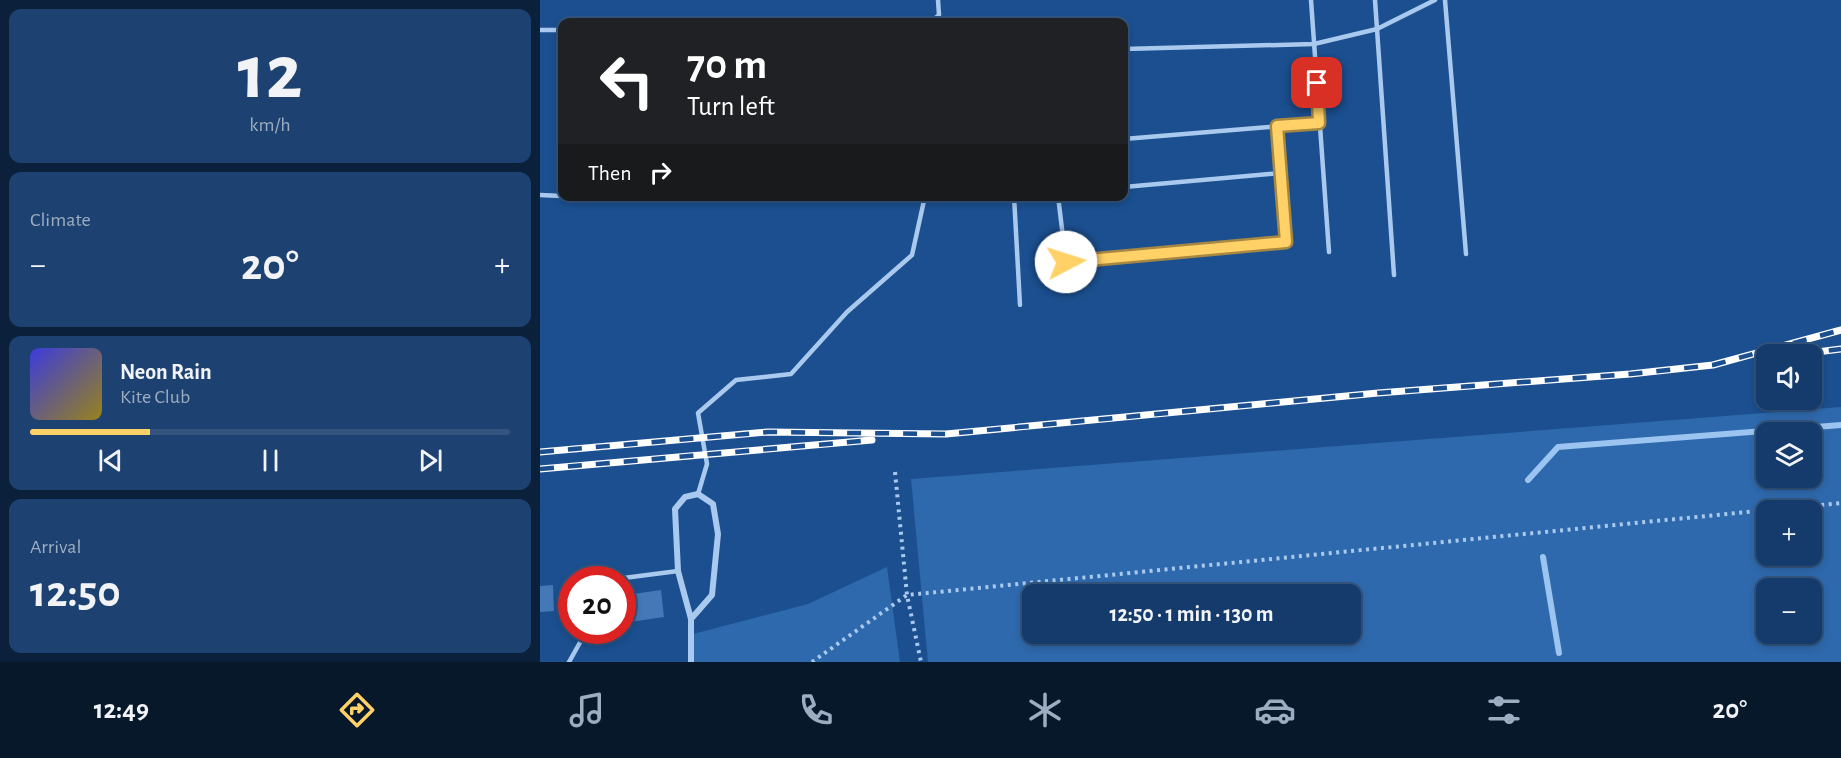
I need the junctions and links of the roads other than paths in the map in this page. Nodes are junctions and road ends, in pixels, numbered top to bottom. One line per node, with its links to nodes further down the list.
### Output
1 (938, 0): 6 (lane)
2 (1311, 0): 10 (lane)
3 (1375, 0): 7 (lane)
4 (1435, 0): 7 (lane)
5 (1445, 0): 23 (lane)
6 (936, 18)
7 (1377, 29): 10 (lane); 24 (lane)
8 (540, 30): 9 (lane)
9 (558, 30)
10 (1314, 44): 11 (lane); 12 (lane)
11 (1128, 49)
12 (1319, 123): 13 (lane); 22 (lane)
13 (1277, 126): 14 (lane); 15 (lane)
14 (1128, 140)
15 (1281, 173): 16 (lane); 21 (lane)
16 (1128, 187)
17 (540, 195): 18 (lane)
18 (558, 196)
19 (924, 201): 26 (lane)
20 (1014, 201): 25 (lane)
21 (1059, 201)
22 (1329, 252)
23 (1466, 254)
24 (1394, 275)
25 (1020, 305)
26 (698, 494): 27 (street); 29 (street)
27 (678, 571): 28 (lane); 29 (street)
28 (636, 576)
29 (691, 619): 32 (street)
30 (579, 644): 31 (lane)
31 (569, 662)
32 (691, 662)

